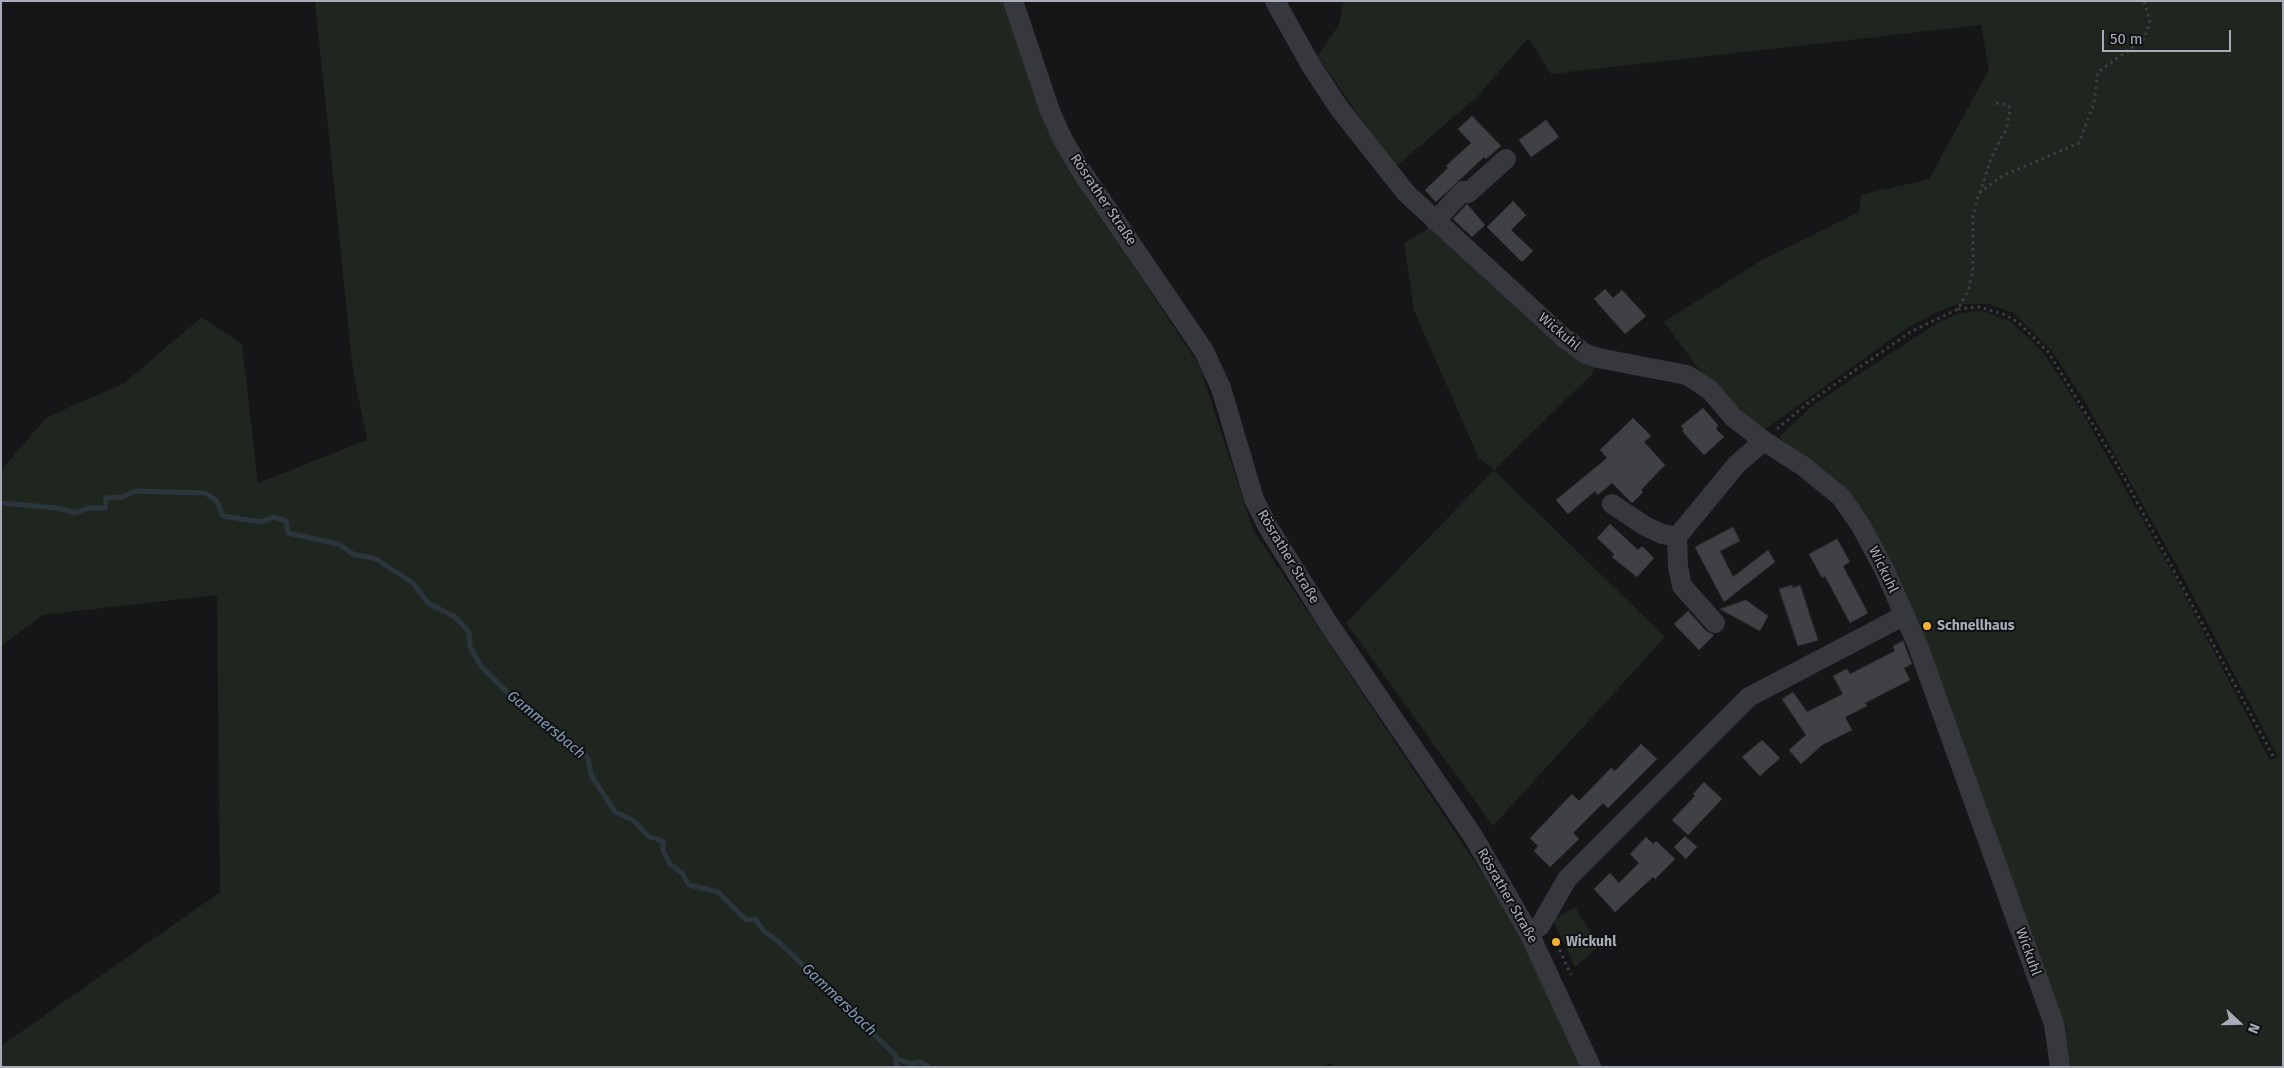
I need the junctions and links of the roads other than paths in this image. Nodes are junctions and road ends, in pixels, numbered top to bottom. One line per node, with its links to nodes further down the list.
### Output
1 (1013, 1): 10 (street, Rösrather Straße)
2 (1275, 1): 4 (street, Wickuhl)
3 (1506, 159): 4 (street)
4 (1435, 220): 5 (street, Wickuhl)
5 (1764, 441): 7 (street); 8 (street, Wickuhl)
6 (1612, 504): 7 (street)
7 (1677, 537): 9 (street)
8 (1905, 615): 10 (street); 12 (street, Wickuhl)
9 (1715, 623)
10 (1529, 933): 11 (street, Rösrather Straße)
11 (1591, 1067)
12 (2060, 1067)

